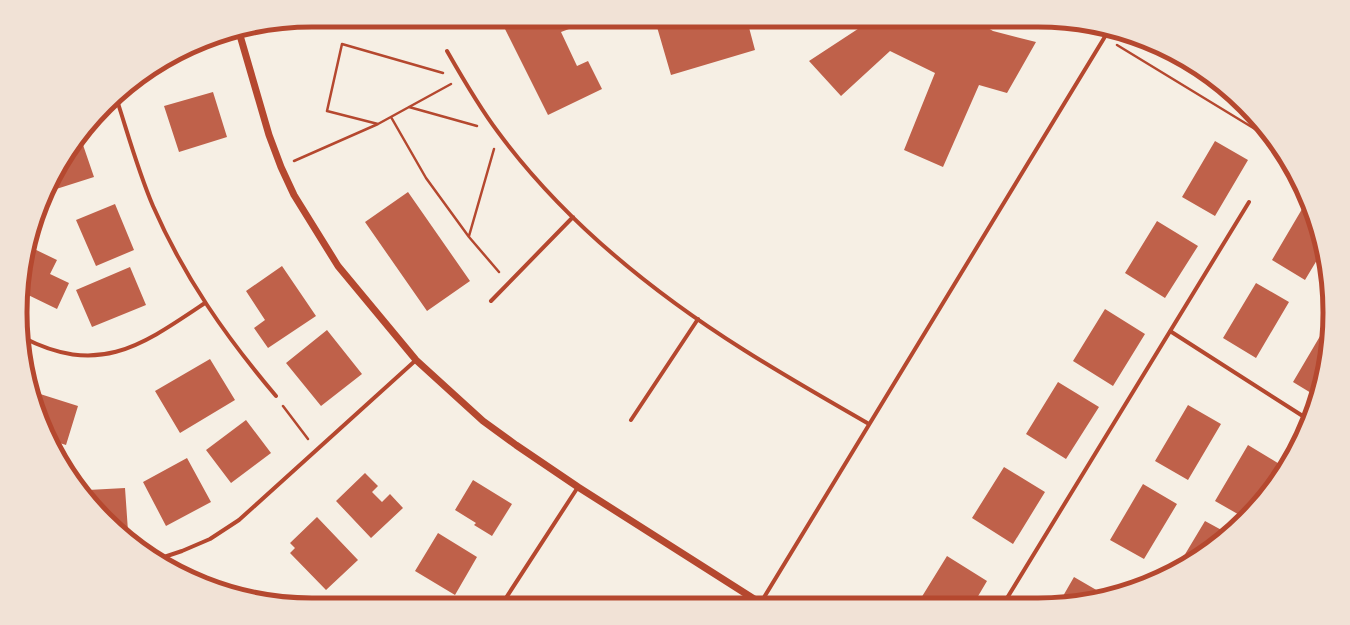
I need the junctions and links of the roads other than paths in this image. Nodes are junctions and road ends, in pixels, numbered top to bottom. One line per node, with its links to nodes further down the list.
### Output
1 (1105, 35): 16 (street)
2 (241, 36): 12 (street)
3 (447, 50): 6 (street)
4 (118, 104): 8 (street)
5 (1249, 202): 10 (street)
6 (573, 216): 7 (street); 9 (street)
7 (491, 301)
8 (205, 303): 11 (street); 13 (street)
9 (698, 319): 15 (street); 16 (street)
10 (1170, 331): 14 (street); 22 (street)
11 (28, 340)
12 (416, 360): 17 (street); 18 (street)
13 (276, 396)
14 (1303, 416)
15 (631, 420)
16 (869, 424): 21 (street)
17 (578, 487): 19 (street); 20 (street)
18 (165, 557)
19 (506, 598)
20 (753, 598)
21 (764, 598)
22 (1007, 598)

